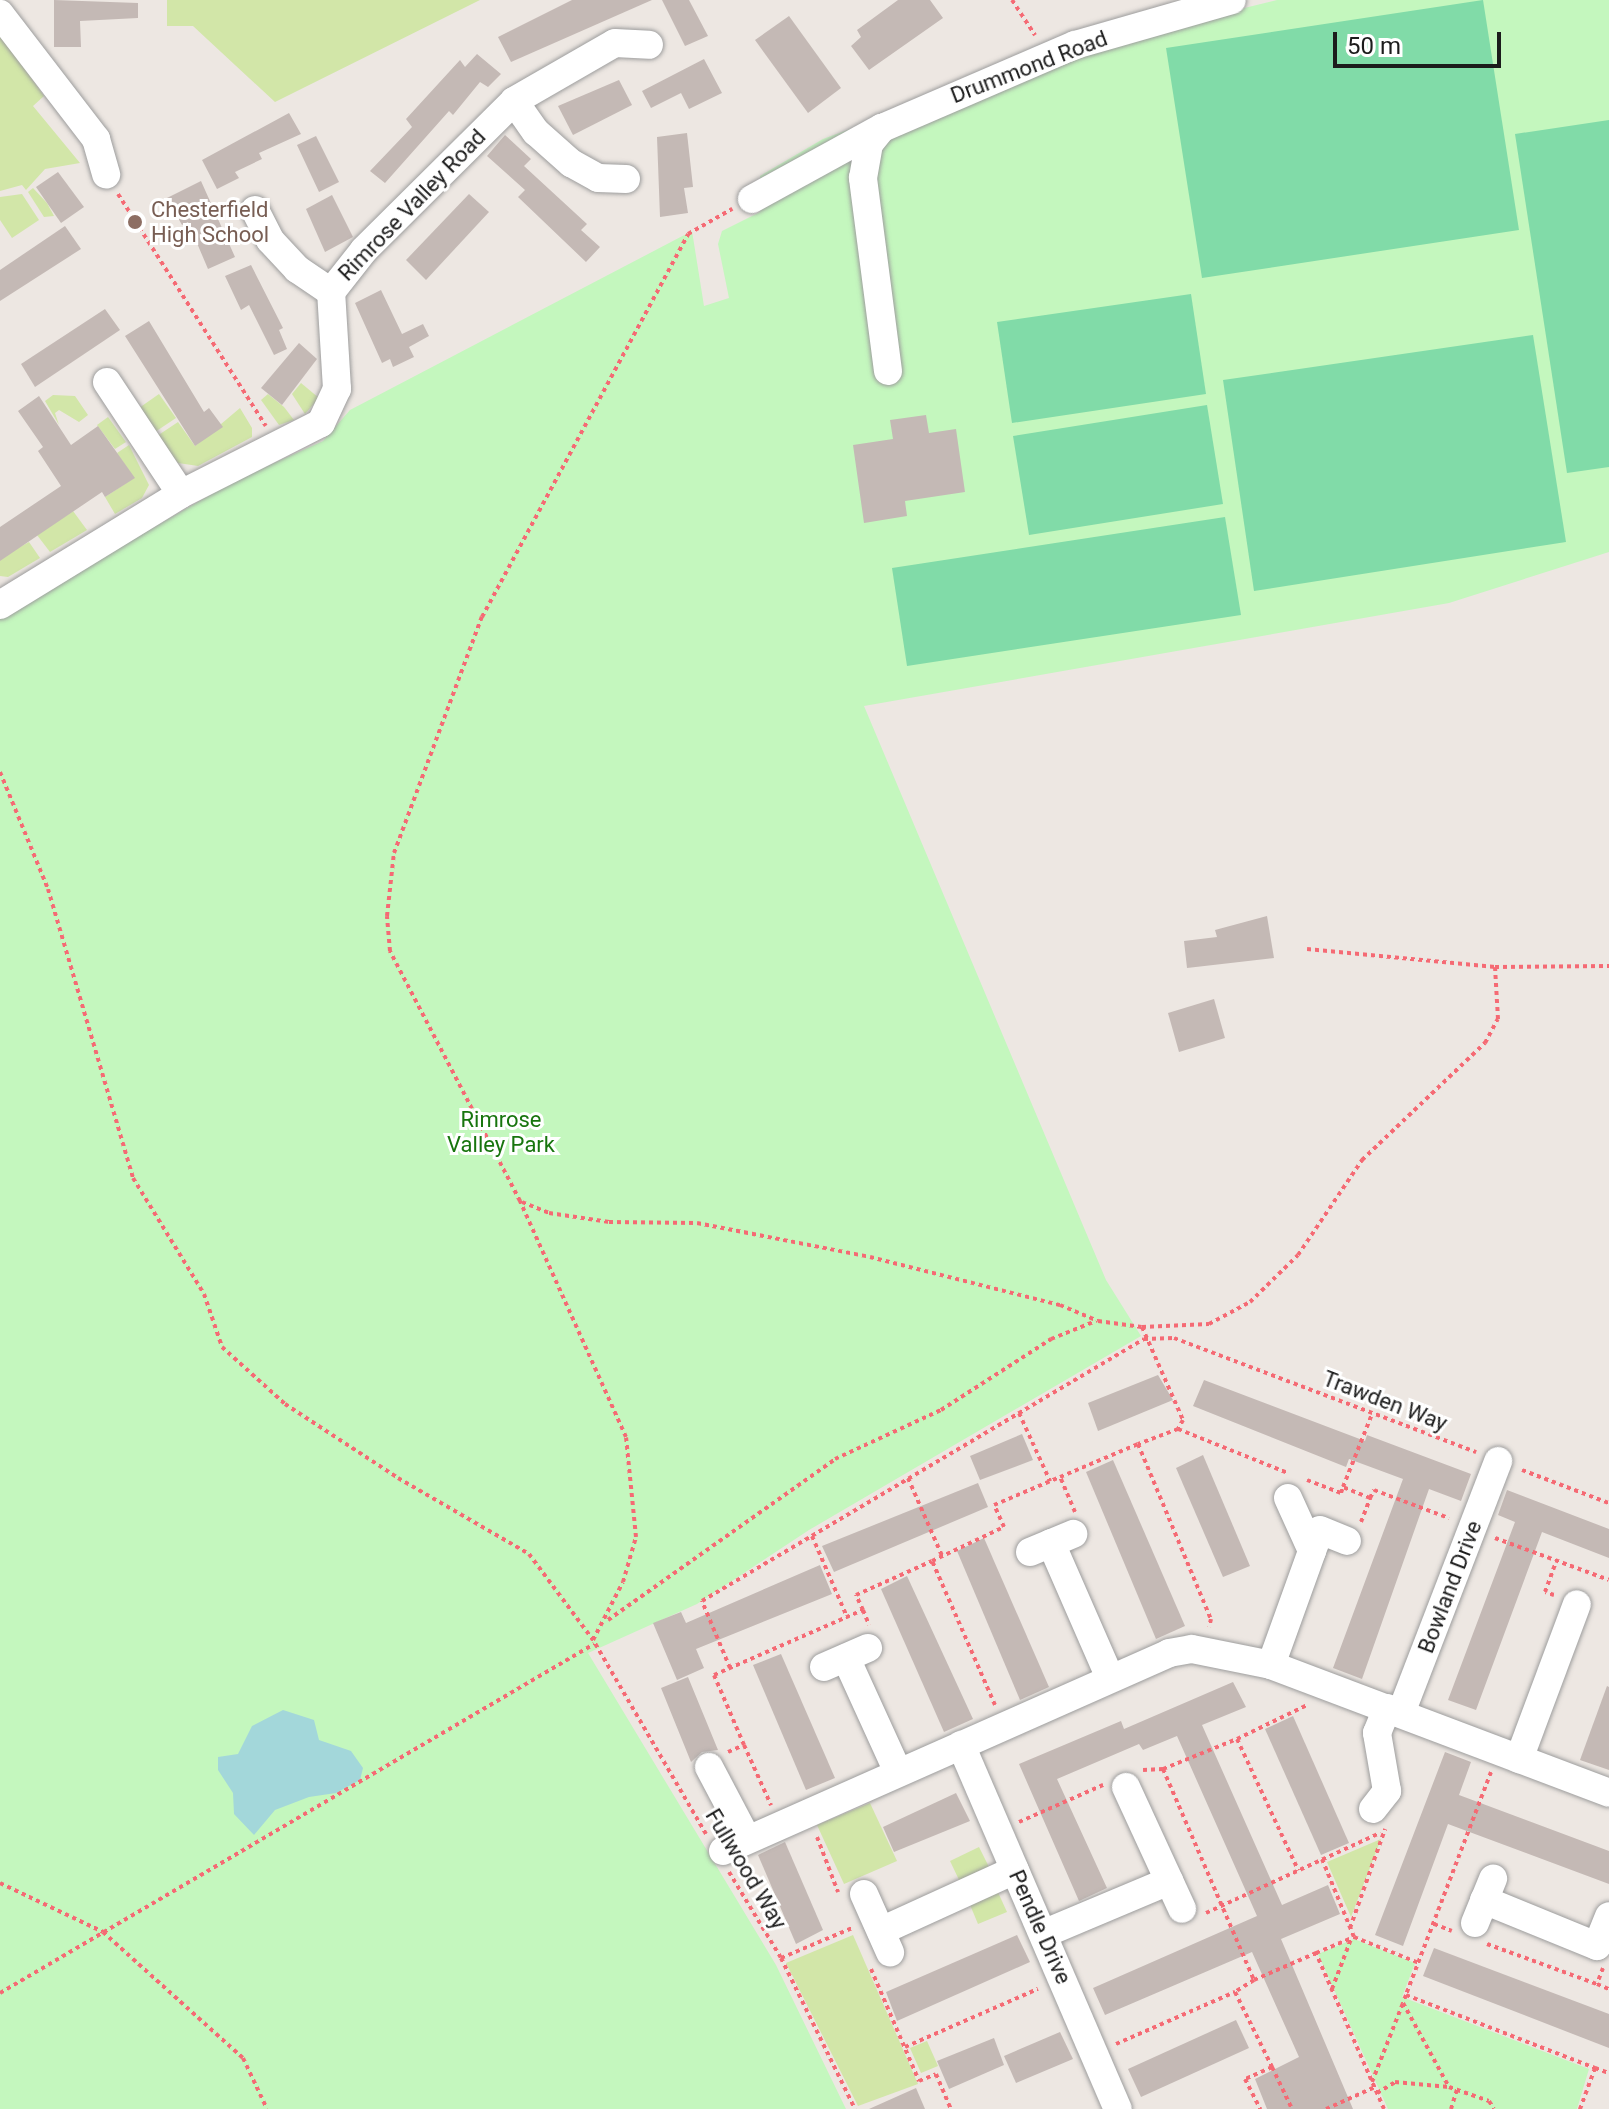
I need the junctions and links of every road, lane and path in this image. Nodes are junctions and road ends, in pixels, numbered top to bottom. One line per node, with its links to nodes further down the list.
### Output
1 (1012, 0): 5 (path)
2 (1232, 0): 5 (street, Drummond Road)
3 (0, 14): 8 (street)
4 (649, 45): 6 (street, Rimrose Valley Road)
5 (1045, 57): 7 (street, Drummond Road)
6 (514, 101): 9 (street); 12 (street, Rimrose Valley Road)
7 (882, 128): 10 (street, Drummond Road); 13 (street)
8 (106, 175): 15 (path)
9 (626, 179)
10 (752, 199): 22 (path)
11 (255, 210): 12 (street)
12 (331, 292): 15 (street, Rimrose Valley Road)
13 (888, 371)
14 (107, 382): 16 (street)
15 (280, 447): 16 (street, Rimrose Valley Road)
16 (181, 494): 17 (street, Rimrose Valley Road)
17 (0, 605)
18 (0, 772): 50 (path)
19 (1307, 949): 21 (path)
20 (1609, 966): 21 (path)
21 (1495, 967): 24 (path)
22 (520, 1201): 23 (path); 49 (path)
23 (1098, 1321): 24 (path); 49 (path)
24 (1142, 1327): 25 (path)
25 (1149, 1339): 26 (path); 27 (path, Trawden Way); 28 (path)
26 (1019, 1413): 32 (path); 33 (path)
27 (1372, 1414): 30 (path, Trawden Way); 34 (path)
28 (1178, 1429): 29 (path); 34 (path)
29 (1138, 1444): 31 (path); 51 (path)
30 (1498, 1461): 37 (path, Trawden Way); 38 (street, Bowland Drive)
31 (1060, 1477): 33 (path); 41 (path)
32 (908, 1478): 39 (path); 43 (path)
33 (1050, 1481): 43 (path)
34 (1343, 1487): 36 (path)
35 (1288, 1498): 42 (street)
36 (1370, 1498): 38 (path); 40 (path)
37 (1609, 1503)
38 (1472, 1528): 45 (path); 57 (street, Bowland Drive)
39 (812, 1536): 54 (path); 54 (path)
40 (1347, 1541): 42 (street)
41 (1051, 1543): 55 (street)
42 (1312, 1551): 53 (street)
43 (942, 1556): 44 (path)
44 (932, 1561): 48 (path); 58 (path)
45 (1556, 1561): 46 (path); 47 (path)
46 (1609, 1580)
47 (1577, 1604): 62 (street)
48 (863, 1610)
49 (607, 1621): 50 (path)
50 (593, 1642): 71 (path, Fullwood Way); 84 (path)
51 (1204, 1649): 53 (street); 55 (street)
52 (846, 1658): 65 (street)
53 (1271, 1665): 56 (street)
54 (730, 1668): 60 (path)
55 (1110, 1678): 58 (street)
56 (1324, 1684): 57 (street); 59 (path)
57 (1394, 1710): 62 (street); 68 (street, Bowland Drive)
58 (1004, 1724): 61 (street)
59 (1237, 1739): 64 (path); 74 (path)
60 (744, 1745): 63 (path); 69 (path)
61 (961, 1745): 65 (street); 70 (street, Pendle Drive)
62 (1509, 1755): 67 (street); 89 (path)
63 (709, 1767): 71 (street)
64 (1163, 1769): 66 (path); 78 (path)
65 (898, 1772): 69 (street)
66 (1124, 1782): 70 (path); 75 (street)
67 (1609, 1793)
68 (1379, 1820): 72 (path); 83 (path)
69 (779, 1824): 71 (street)
70 (997, 1831): 73 (street, Pendle Drive)
71 (725, 1848): 88 (path, Fullwood Way)
72 (1322, 1859): 74 (path); 83 (path)
73 (1015, 1870): 77 (street); 85 (street, Pendle Drive)
74 (1298, 1870): 78 (path)
75 (1169, 1881): 79 (street); 85 (street)
76 (0, 1883): 84 (path)
77 (864, 1894)
78 (1222, 1906): 79 (path); 92 (path)
79 (1182, 1909)
80 (1484, 1911): 81 (street); 93 (path)
81 (1609, 1916)
82 (852, 1927): 88 (path)
83 (1350, 1928): 86 (path)
84 (103, 1932): 97 (path); 110 (path)
85 (1043, 1934): 91 (street, Pendle Drive)
86 (1353, 1938): 87 (path); 89 (path); 94 (path)
87 (1316, 1953): 92 (path); 94 (path)
88 (781, 1958): 111 (path, Fullwood Way)
89 (1419, 1963): 98 (path)
90 (1605, 1964): 93 (path)
91 (1062, 1978): 100 (path); 101 (street, Pendle Drive)
92 (1254, 1980): 96 (path)
93 (1597, 1984): 95 (path)
94 (1332, 1989): 106 (path)
95 (1609, 1989)
96 (1235, 1992): 101 (path); 102 (path)
97 (0, 1993)
98 (1406, 1995): 99 (path); 103 (path)
99 (1403, 2003): 105 (path); 106 (path)
100 (905, 2047)
101 (1094, 2053): 108 (street, Pendle Drive)
102 (1272, 2067): 112 (path); 113 (path)
103 (1595, 2068): 104 (path); 109 (path)
104 (1609, 2073)
105 (1449, 2087): 106 (path); 107 (path)
106 (1375, 2088): 114 (path); 115 (path)
107 (1457, 2089): 116 (path); 117 (path)
108 (1113, 2108)
109 (1579, 2108)
110 (267, 2109)
111 (855, 2109)
112 (1260, 2109)
113 (1292, 2109)
114 (1326, 2109)
115 (1384, 2109)
116 (1451, 2109)
117 (1494, 2109)

